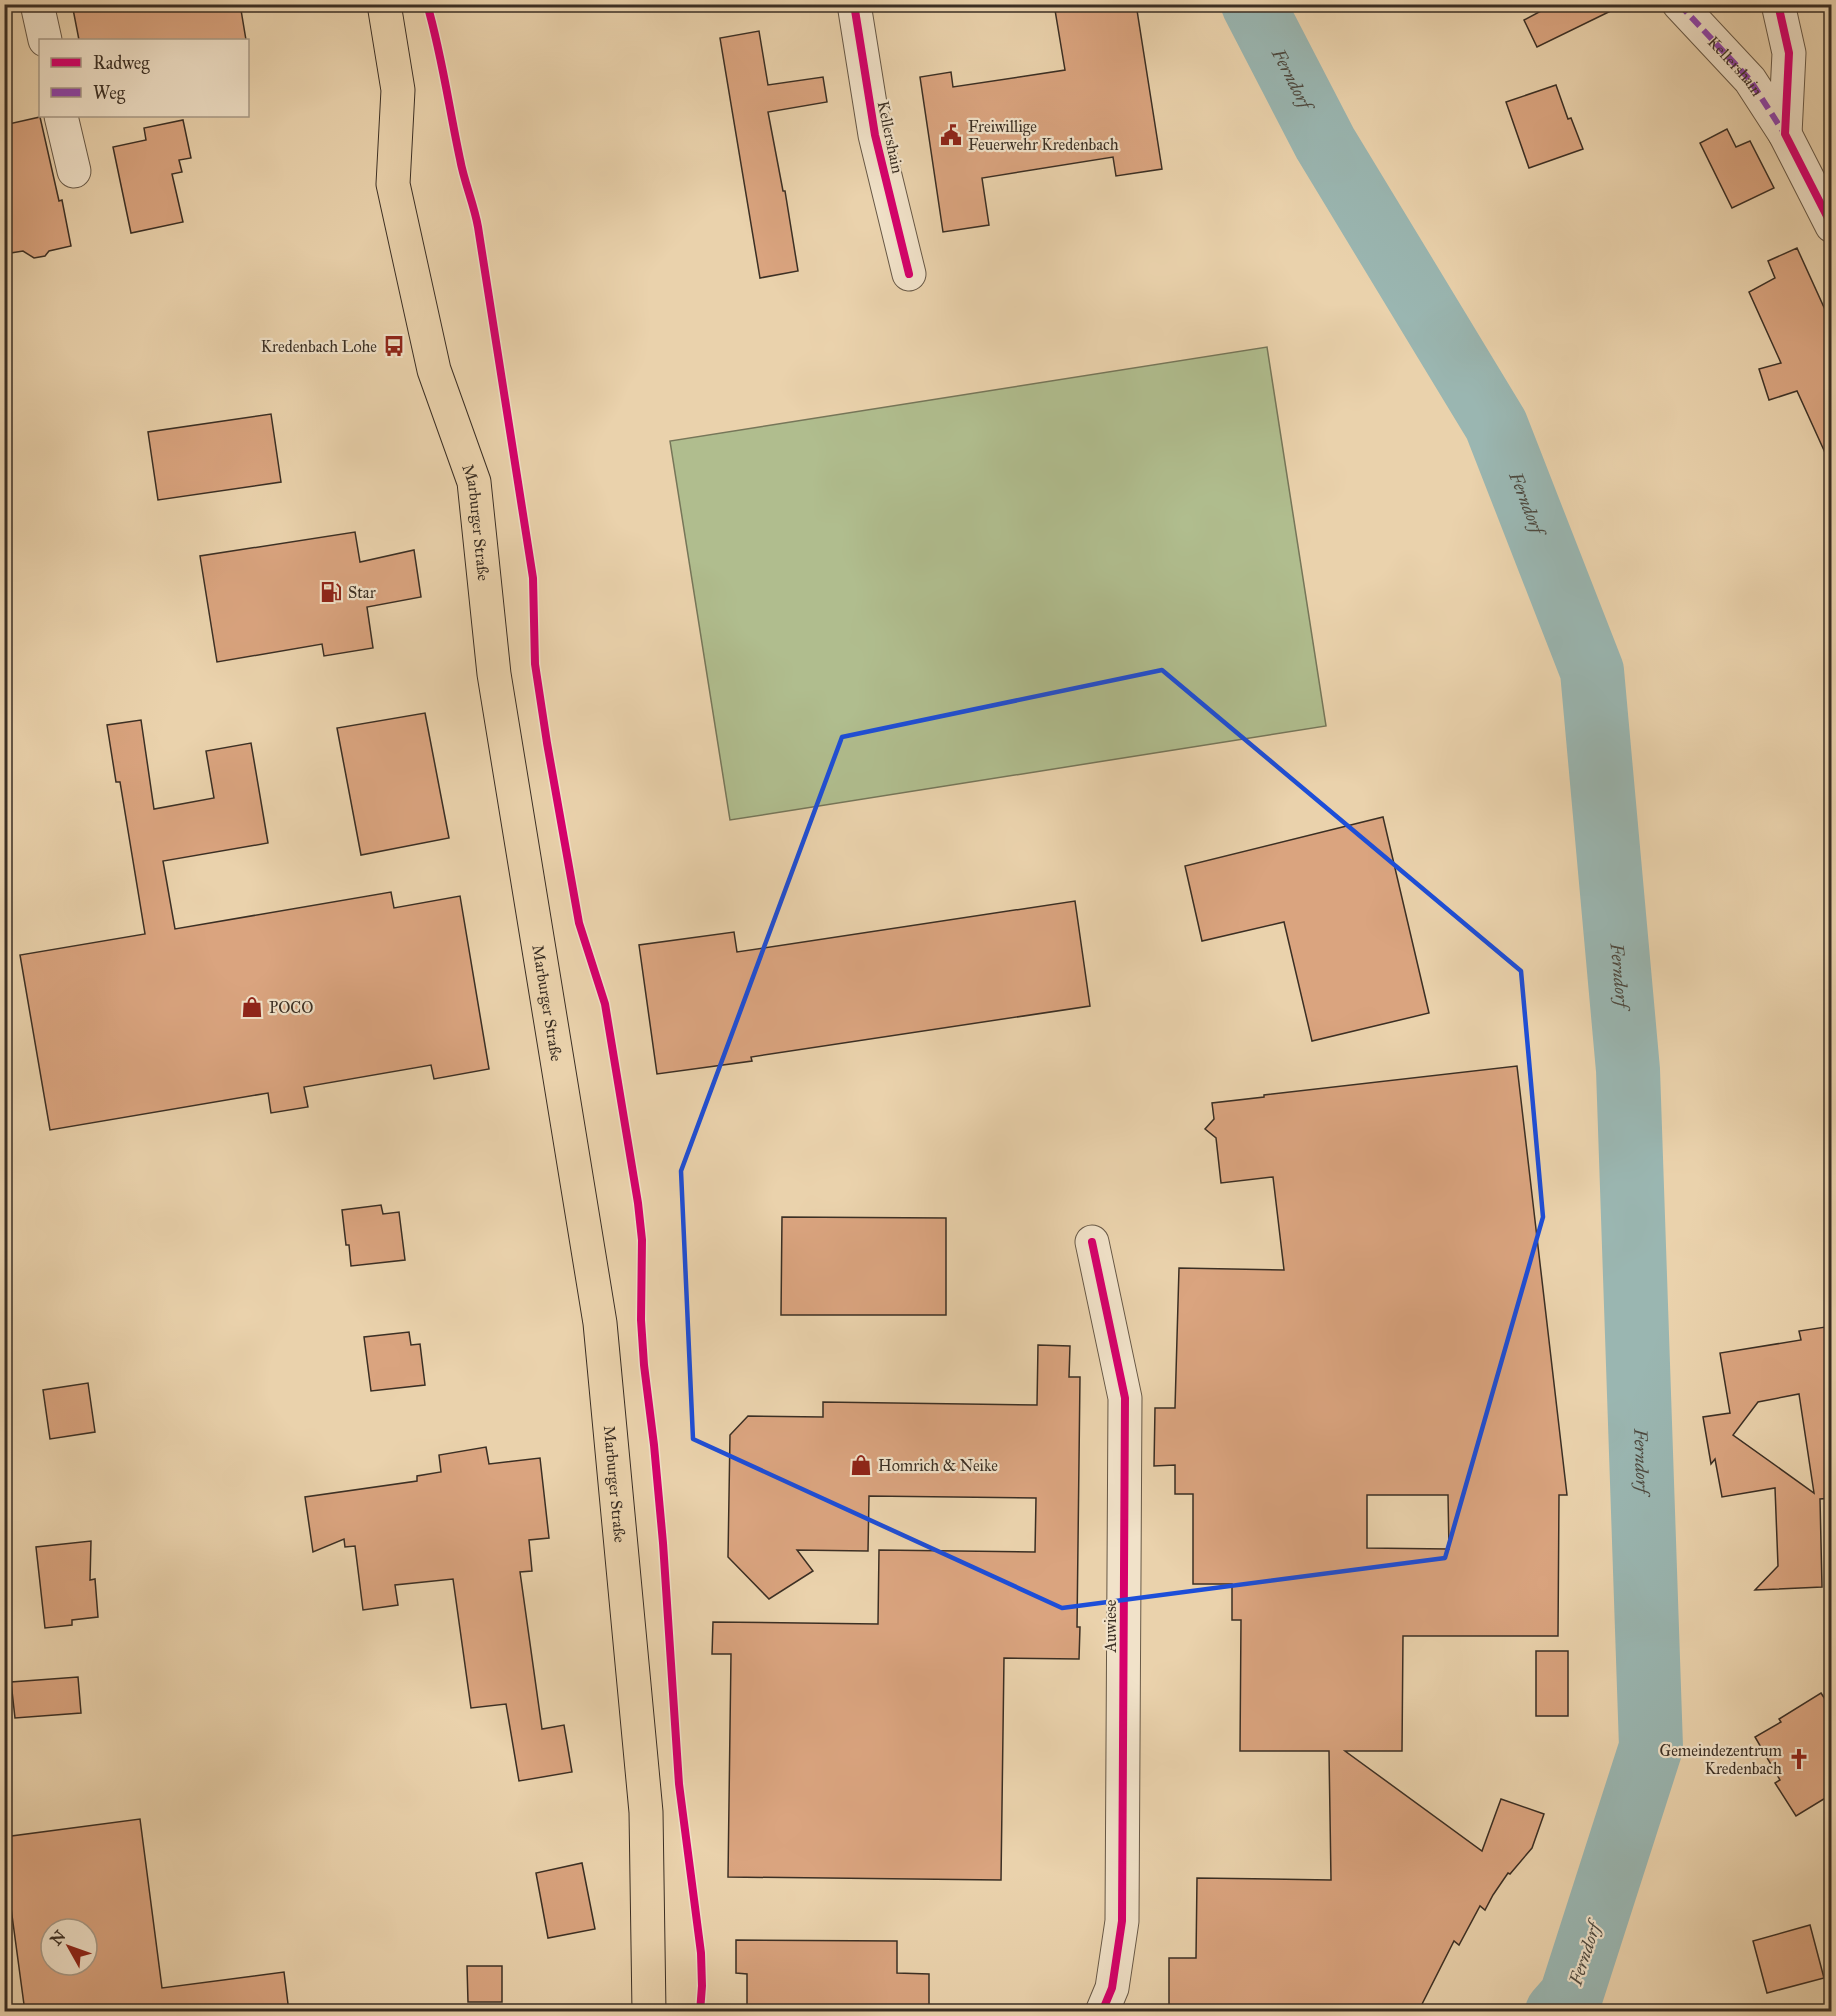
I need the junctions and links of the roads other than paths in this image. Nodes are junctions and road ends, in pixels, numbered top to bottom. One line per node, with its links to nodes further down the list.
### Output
1 (37, 4): 6 (street)
2 (384, 4): 13 (main road, Marburger Straße)
3 (854, 4): 11 (street, Kellershain)
4 (1679, 4): 8 (street, Kellershain)
5 (1778, 4): 8 (street)
6 (45, 39)
7 (61, 117): 9 (street)
8 (1785, 134): 10 (street, Kellershain)
9 (74, 171)
10 (1832, 226)
11 (909, 274)
12 (1092, 1242): 14 (street, Auwiese)
13 (650, 2012)
14 (1102, 2012)

